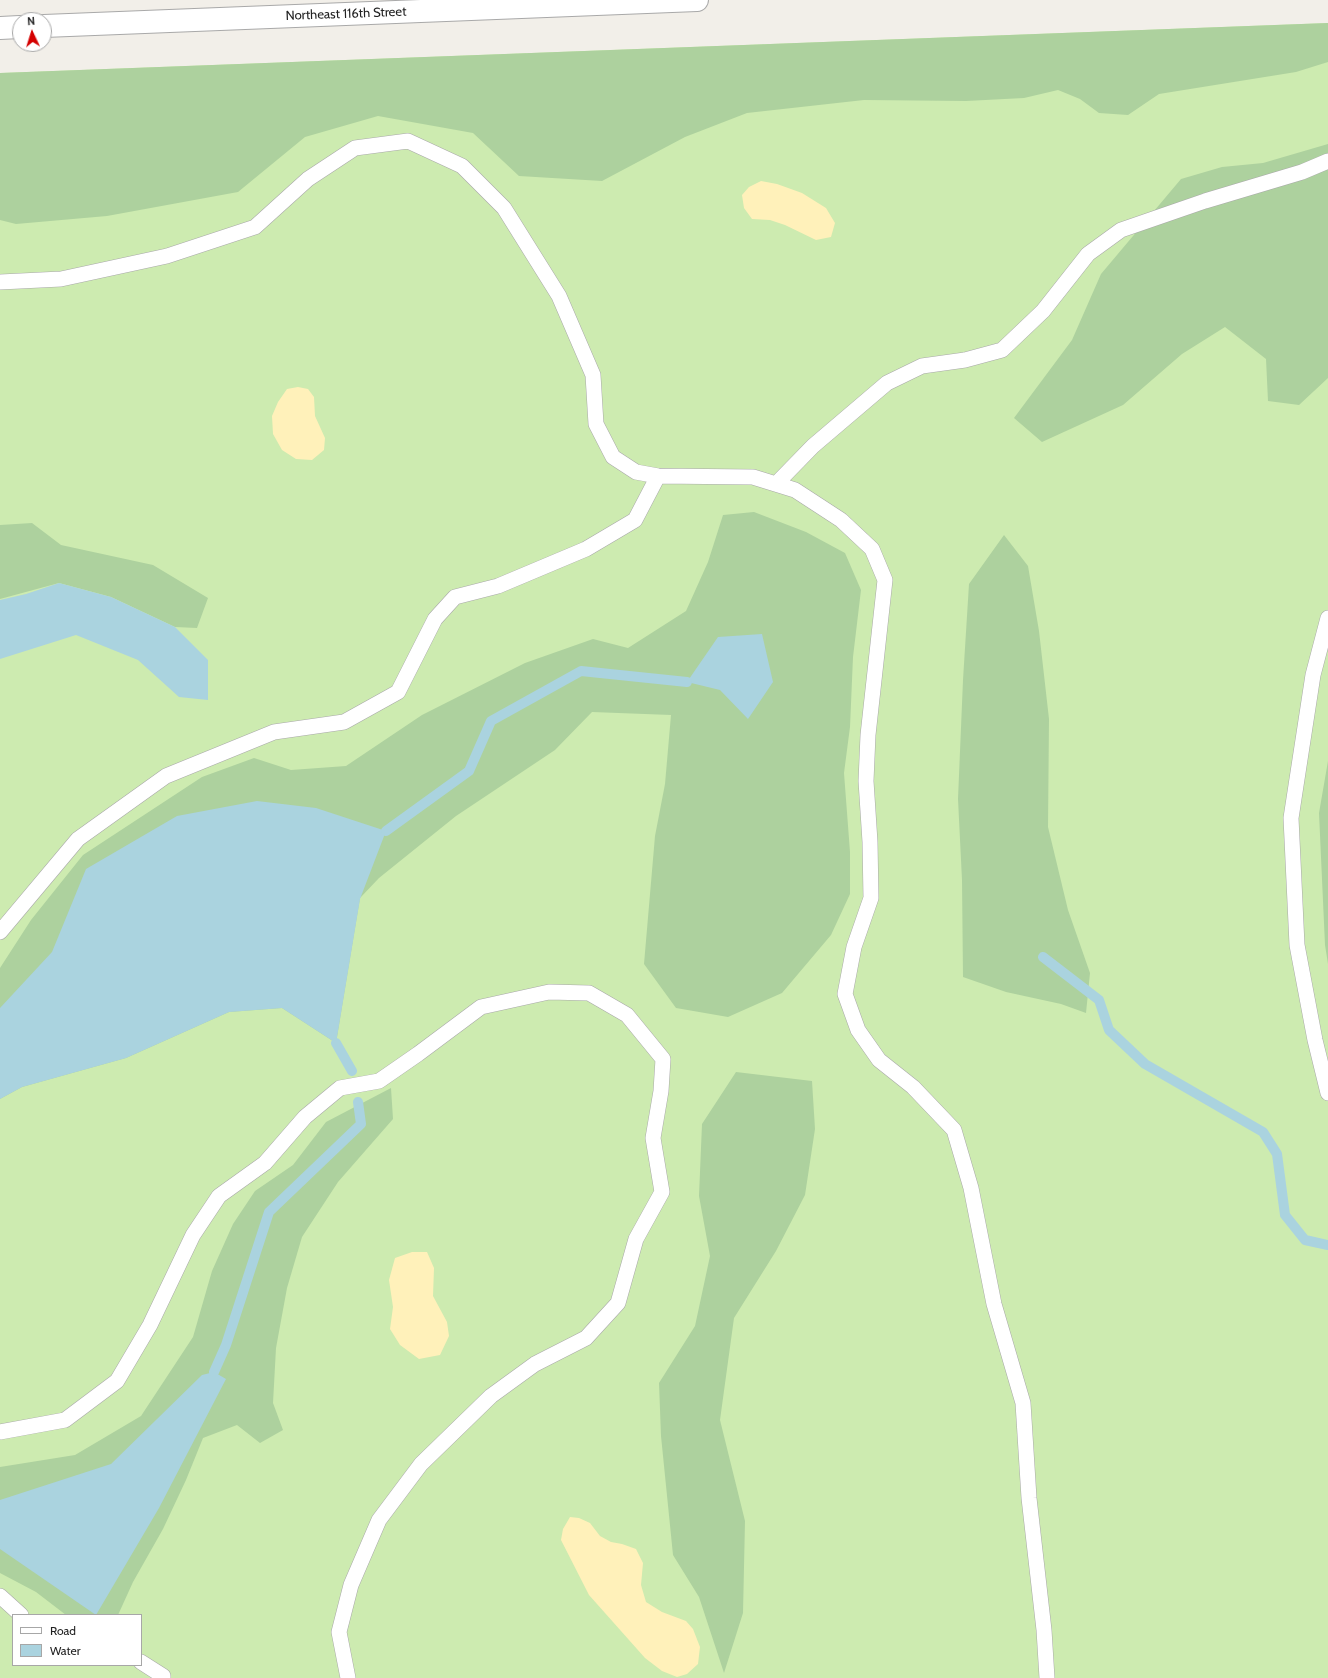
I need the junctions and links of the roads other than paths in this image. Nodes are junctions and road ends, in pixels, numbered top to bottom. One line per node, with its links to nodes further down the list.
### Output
1 (697, 0): 2 (street, Northeast 116th Street)
2 (610, 2): 3 (street, Northeast 116th Street)
3 (52, 26)
4 (12, 27): 5 (street)
5 (0, 28)
6 (1328, 161): 9 (lane)
7 (0, 282): 8 (lane)
8 (658, 476): 9 (lane); 11 (lane)
9 (776, 484): 19 (lane)
10 (1328, 618): 12 (lane)
11 (0, 932)
12 (1328, 1093)
13 (0, 1432): 18 (lane)
14 (0, 1596): 15 (lane)
15 (20, 1614)
16 (142, 1663): 17 (lane)
17 (163, 1678)
18 (348, 1678)
19 (1047, 1678)

